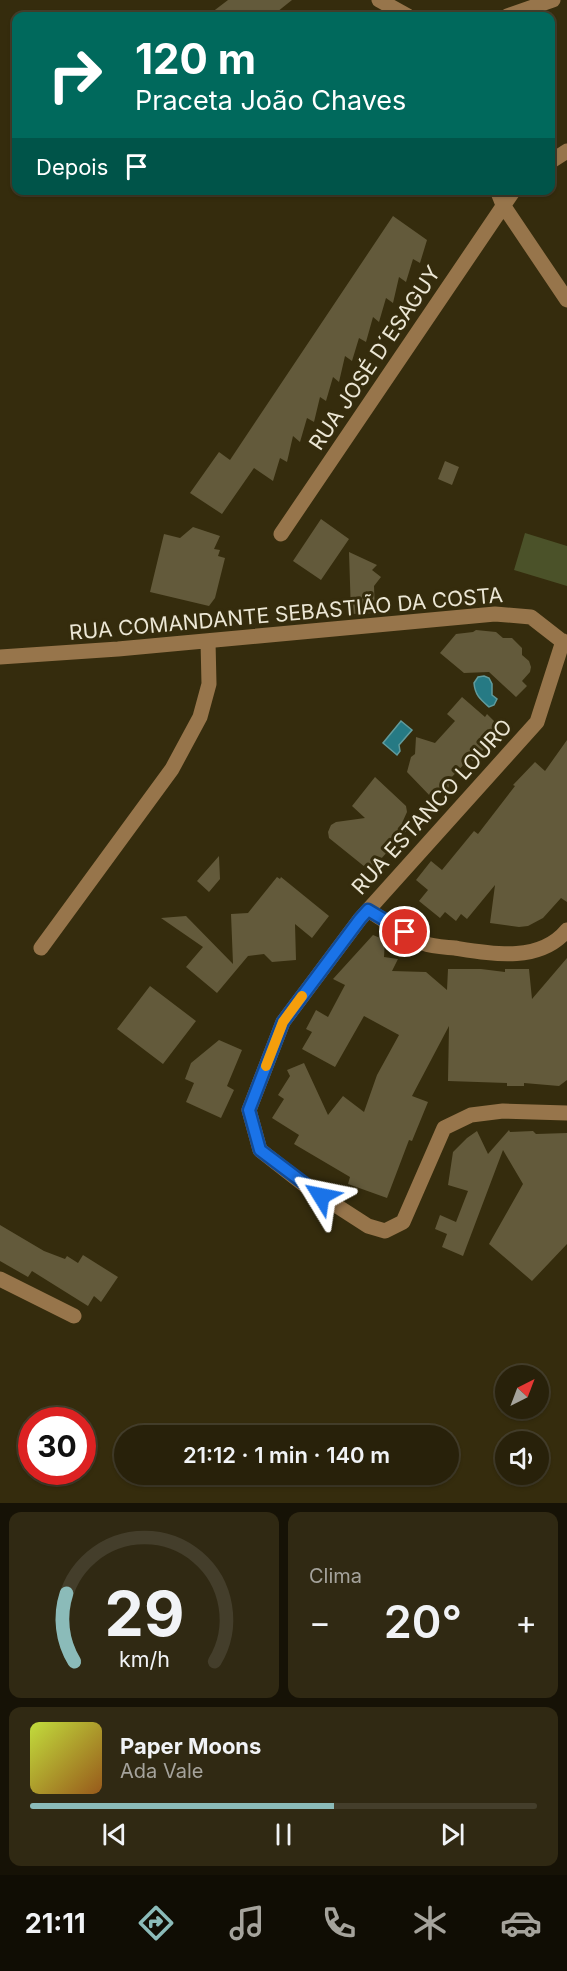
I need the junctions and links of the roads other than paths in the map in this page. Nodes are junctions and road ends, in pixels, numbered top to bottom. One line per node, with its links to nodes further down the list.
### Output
1 (377, 0): 3 (street); 4 (street)
2 (553, 0): 5 (street)
3 (387, 12)
4 (400, 12)
5 (518, 12)
6 (500, 198): 7 (street); 8 (street, RUA JOSÉ D´ESAGUY)
7 (567, 300)
8 (281, 534)
9 (208, 641): 10 (street, RUA COMANDANTE SEBASTIÃO DA COSTA); 11 (street, RUA COMANDANTE SEBASTIÃO DA COSTA); 14 (street)
10 (565, 643): 12 (street, RUA ESTANCO LOURO)
11 (0, 657)
12 (368, 910): 13 (street); 15 (street, RUA ESTANCO LOURO)
13 (567, 930)
14 (41, 948)
15 (567, 1113)
16 (0, 1279): 17 (street)
17 (74, 1316)

